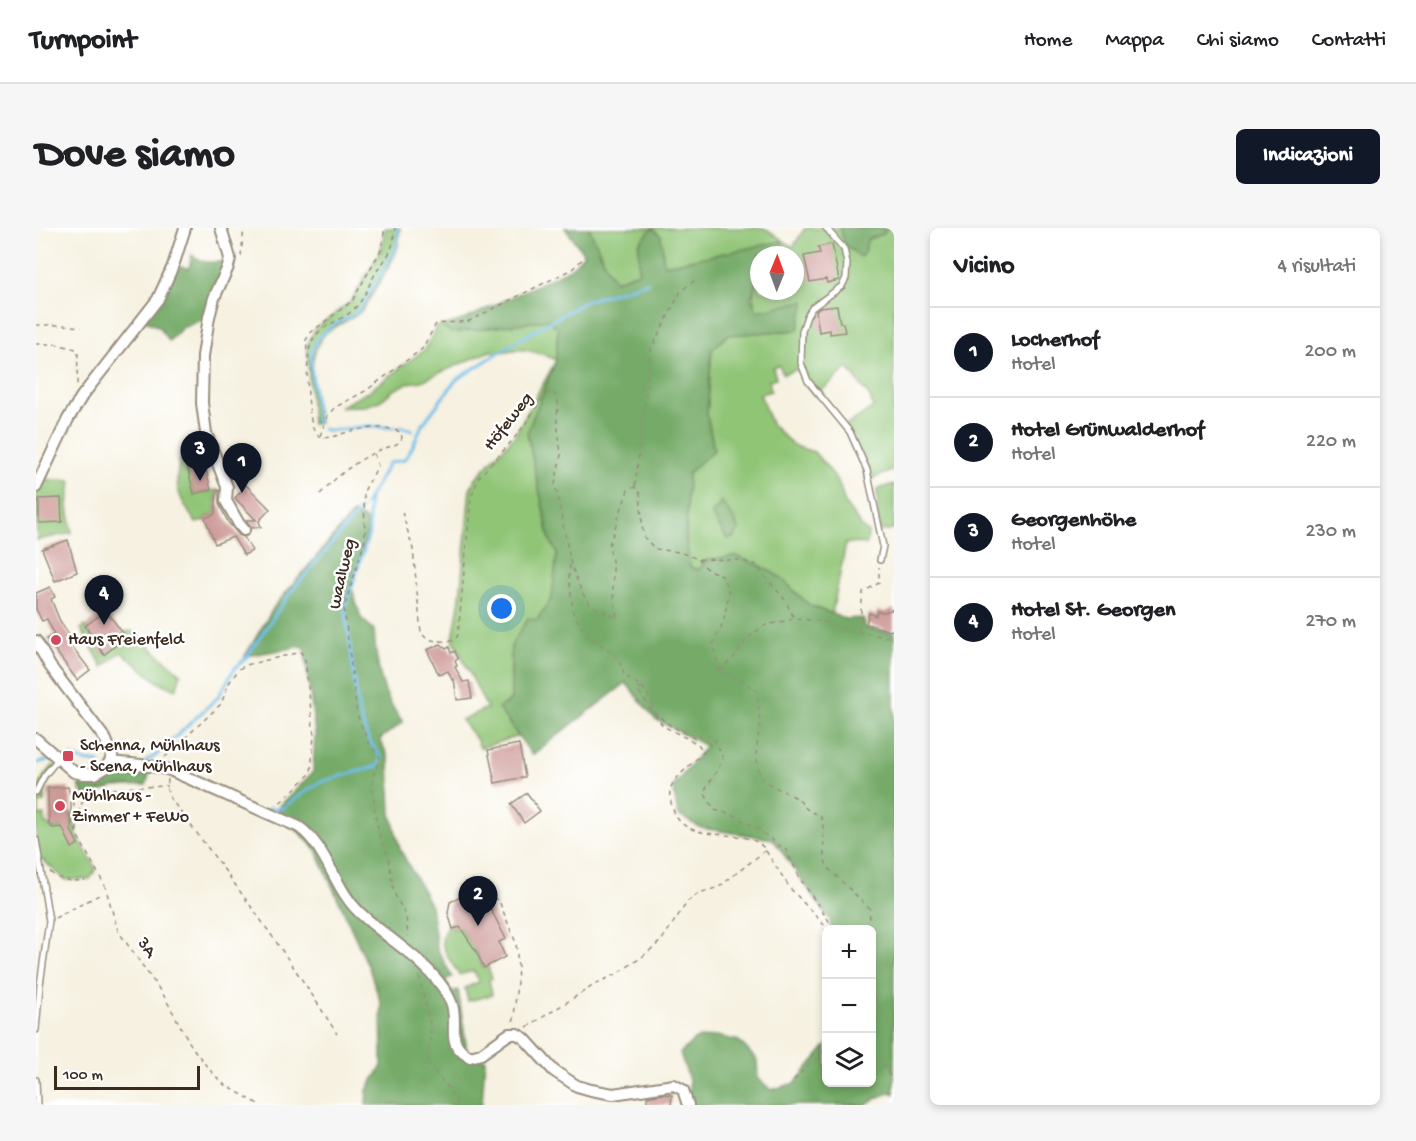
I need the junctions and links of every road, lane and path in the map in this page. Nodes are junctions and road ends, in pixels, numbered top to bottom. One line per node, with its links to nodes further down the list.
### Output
1 (185, 228): 12 (street)
2 (221, 228): 19 (street)
3 (385, 228): 11 (path)
4 (395, 228): 11 (path)
5 (826, 228): 21 (lane)
6 (586, 256): 13 (path)
7 (695, 280): 16 (path)
8 (36, 325): 9 (path)
9 (81, 327)
10 (36, 344): 12 (path)
11 (308, 351): 13 (path)
12 (82, 396): 15 (street)
13 (320, 437): 14 (path)
14 (374, 454): 17 (path); 33 (path, waalweg)
15 (36, 487)
16 (635, 487): 20 (path); 22 (path)
17 (320, 494)
18 (402, 512): 22 (path, Höfeweg)
19 (244, 530)
20 (698, 559): 23 (path); 27 (path)
21 (880, 560): 24 (path)
22 (571, 564): 28 (path)
23 (794, 618): 24 (path); 27 (path)
24 (858, 632): 25 (path)
25 (894, 638)
26 (36, 641): 31 (street)
27 (719, 670): 49 (path)
28 (642, 687): 41 (path); 48 (path)
29 (36, 739): 30 (street)
30 (59, 757): 35 (street); 37 (lane)
31 (110, 762): 32 (street); 35 (street)
32 (156, 767): 34 (street); 38 (path)
33 (376, 767)
34 (170, 770): 36 (path); 52 (street)
35 (74, 772): 39 (path, 3A)
36 (167, 786): 39 (path); 54 (path)
37 (36, 792)
38 (274, 806)
39 (77, 834): 61 (path, 3A)
40 (36, 840): 42 (lane)
41 (765, 850): 47 (path); 52 (path)
42 (40, 860): 43 (path); 46 (lane)
43 (85, 880)
44 (101, 894): 46 (path)
45 (484, 900): 52 (path)
46 (49, 921): 51 (lane)
47 (824, 925)
48 (832, 925)
49 (869, 925)
50 (876, 1002): 53 (path)
51 (36, 1030)
52 (513, 1031): 62 (street)
53 (894, 1031)
54 (337, 1034)
55 (822, 1052): 58 (path)
56 (876, 1052): 59 (path)
57 (36, 1080): 60 (lane)
58 (794, 1080)
59 (894, 1082)
60 (37, 1105)
61 (260, 1105)
62 (688, 1105)

